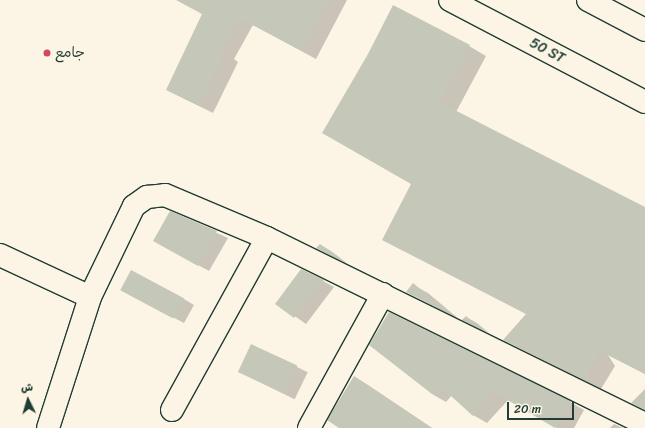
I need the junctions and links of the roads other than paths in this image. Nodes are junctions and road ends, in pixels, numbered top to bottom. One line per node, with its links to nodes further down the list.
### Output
1 (450, 0): 4 (street, 50 ST)
2 (588, 0): 3 (street)
3 (645, 30)
4 (645, 102)
5 (267, 238): 7 (street); 8 (street); 9 (street)
6 (0, 255): 8 (street)
7 (383, 294): 10 (street); 12 (street)
8 (90, 297): 11 (street)
9 (172, 410)
10 (632, 423)
11 (48, 428)
12 (309, 428)

